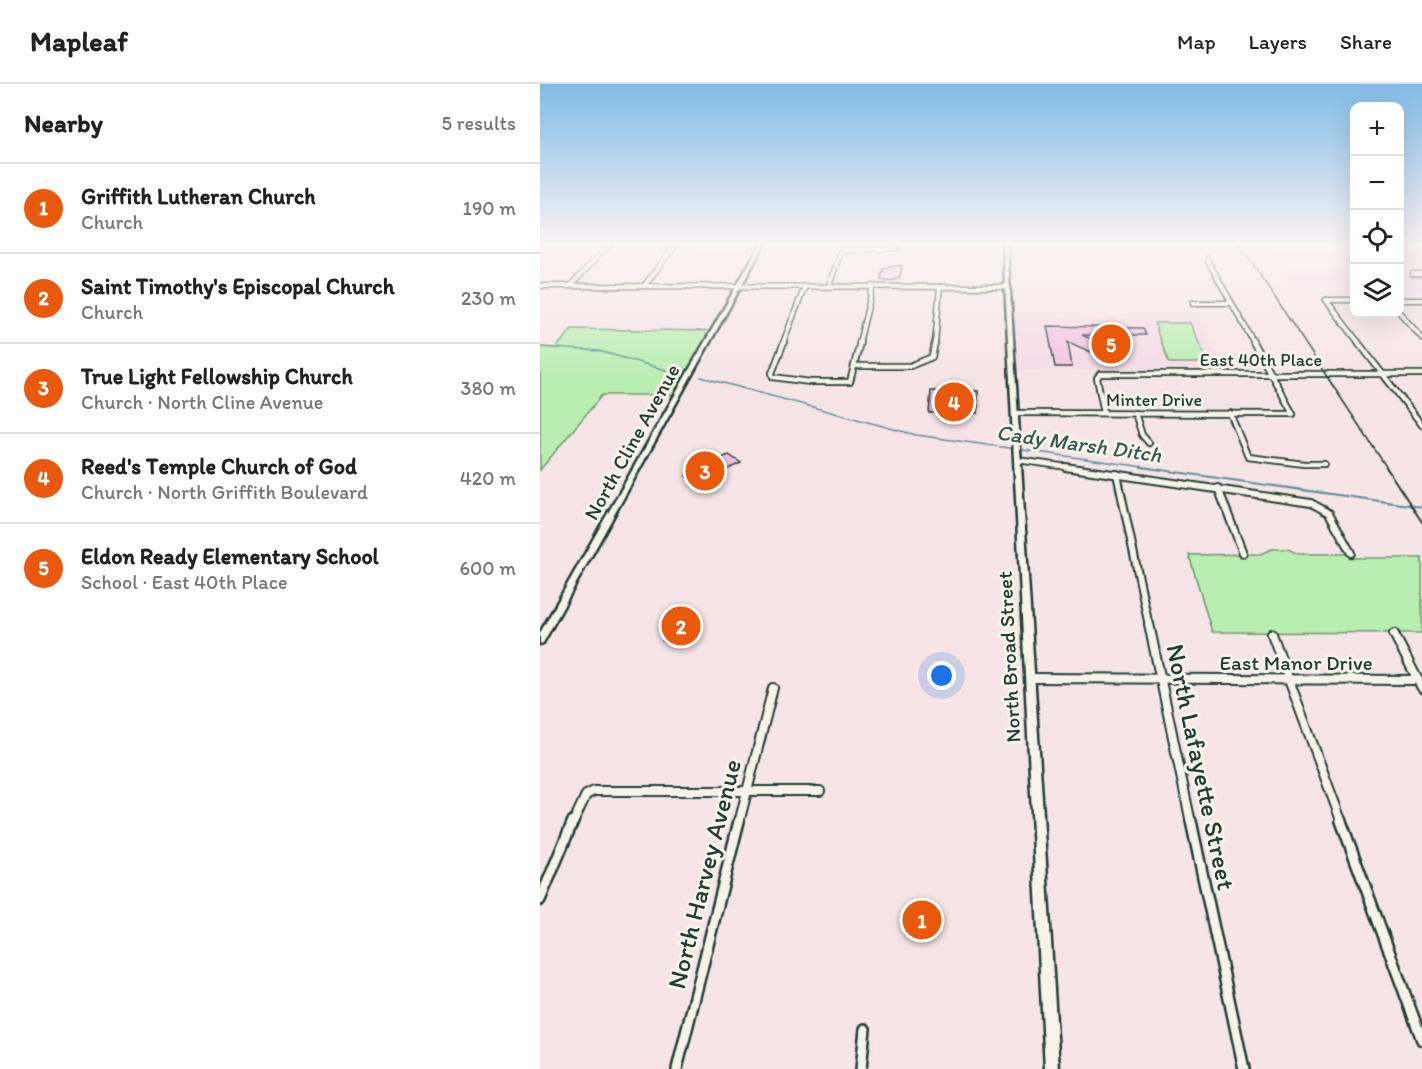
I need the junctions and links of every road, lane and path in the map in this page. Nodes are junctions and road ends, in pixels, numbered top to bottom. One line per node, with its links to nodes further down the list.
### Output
1 (737, 289): 32 (street, North Cline Avenue)
2 (805, 289): 14 (street)
3 (872, 289): 14 (street)
4 (940, 289): 14 (street)
5 (1007, 289): 18 (street, North Broad Street)
6 (1224, 289): 11 (street)
7 (1350, 300): 16 (street)
8 (1404, 300): 9 (street)
9 (1422, 300)
10 (1193, 303): 11 (street)
11 (1231, 303): 15 (street)
12 (1404, 318): 13 (street)
13 (1422, 338)
14 (854, 366)
15 (1271, 374): 16 (street, East 40th Place); 19 (street, East 40th Place); 21 (street, Minter Drive)
16 (1383, 374): 17 (street, East 40th Place); 22 (street)
17 (1422, 375)
18 (1014, 413): 19 (street, Minter Drive); 24 (street, North Broad Street)
19 (1104, 413): 20 (street, Minter Drive)
20 (1135, 413): 21 (street, Minter Drive); 23 (street)
21 (1230, 413): 25 (street)
22 (1422, 425)
23 (1149, 442)
24 (1017, 454): 26 (street); 33 (street, North Broad Street)
25 (1324, 464)
26 (1117, 474): 27 (street); 34 (street, North Lafayette Street)
27 (1218, 488): 28 (street); 29 (street)
28 (1243, 553)
29 (1351, 553)
30 (1272, 634): 35 (street)
31 (1394, 634): 36 (street)
32 (540, 641)
33 (1030, 678): 34 (street, East Manor Drive); 46 (street, North Broad Street)
34 (1160, 679): 35 (street, East Manor Drive); 47 (street, North Lafayette Street)
35 (1289, 679): 36 (street, East Manor Drive); 43 (street)
36 (1418, 680): 38 (street)
37 (772, 688): 39 (street, North Harvey Avenue)
38 (1422, 688)
39 (747, 791): 40 (street); 41 (street); 44 (street, North Harvey Avenue)
40 (820, 791)
41 (540, 900)
42 (865, 1029): 45 (street)
43 (1422, 1040)
44 (677, 1069)
45 (861, 1069)
46 (1052, 1069)
47 (1244, 1069)

